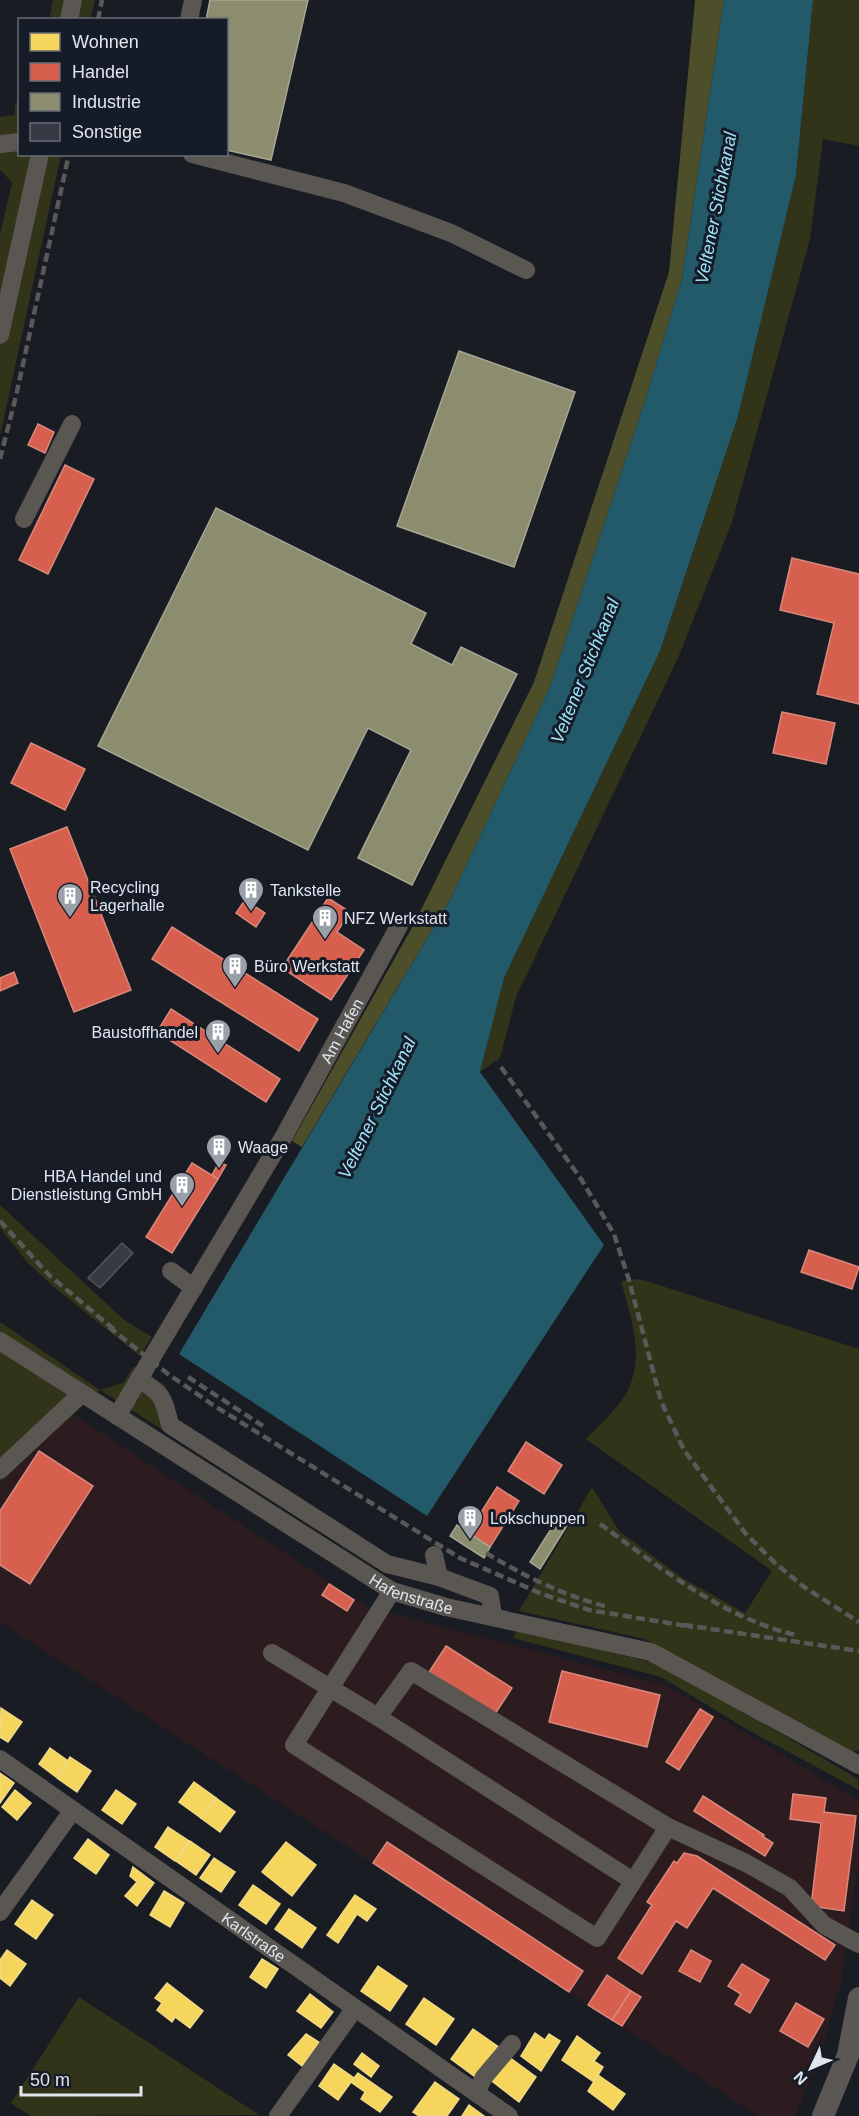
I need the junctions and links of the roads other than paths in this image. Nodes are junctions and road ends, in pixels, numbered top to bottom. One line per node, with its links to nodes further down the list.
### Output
1 (73, 0): 3 (street)
2 (193, 0): 4 (street)
3 (69, 18)
4 (189, 18)
5 (18, 142): 6 (street)
6 (0, 144)
7 (40, 156): 10 (street)
8 (200, 156): 9 (street)
9 (526, 270)
10 (0, 335)
11 (72, 424): 12 (street)
12 (24, 519)
13 (399, 926): 15 (street, Am Hafen)
14 (171, 1271): 15 (street)
15 (194, 1288): 17 (street, Am Hafen)
16 (0, 1341): 18 (street, Hafenstraße)
17 (141, 1376): 19 (street); 22 (street)
18 (81, 1394): 19 (street, Hafenstraße); 20 (street)
19 (117, 1416): 23 (street, Hafenstraße)
20 (0, 1470)
21 (434, 1555): 22 (street)
22 (439, 1577): 24 (street)
23 (392, 1591): 24 (street, Hafenstraße); 26 (street)
24 (493, 1616): 29 (street, Hafenstraße)
25 (272, 1653): 26 (street)
26 (330, 1688): 27 (street); 32 (street)
27 (378, 1717): 31 (street); 32 (street)
28 (0, 1759): 30 (street, Karlstraße)
29 (859, 1765)
30 (73, 1810): 33 (street); 36 (street, Karlstraße)
31 (668, 1827): 32 (street); 34 (street)
32 (633, 1881)
33 (0, 1912)
34 (859, 1944)
35 (859, 1998): 41 (main road)
36 (355, 2008): 38 (street, Karlstraße); 39 (street)
37 (512, 2044): 38 (street)
38 (476, 2093): 40 (street, Karlstraße)
39 (278, 2116)
40 (509, 2116)
41 (823, 2116)

